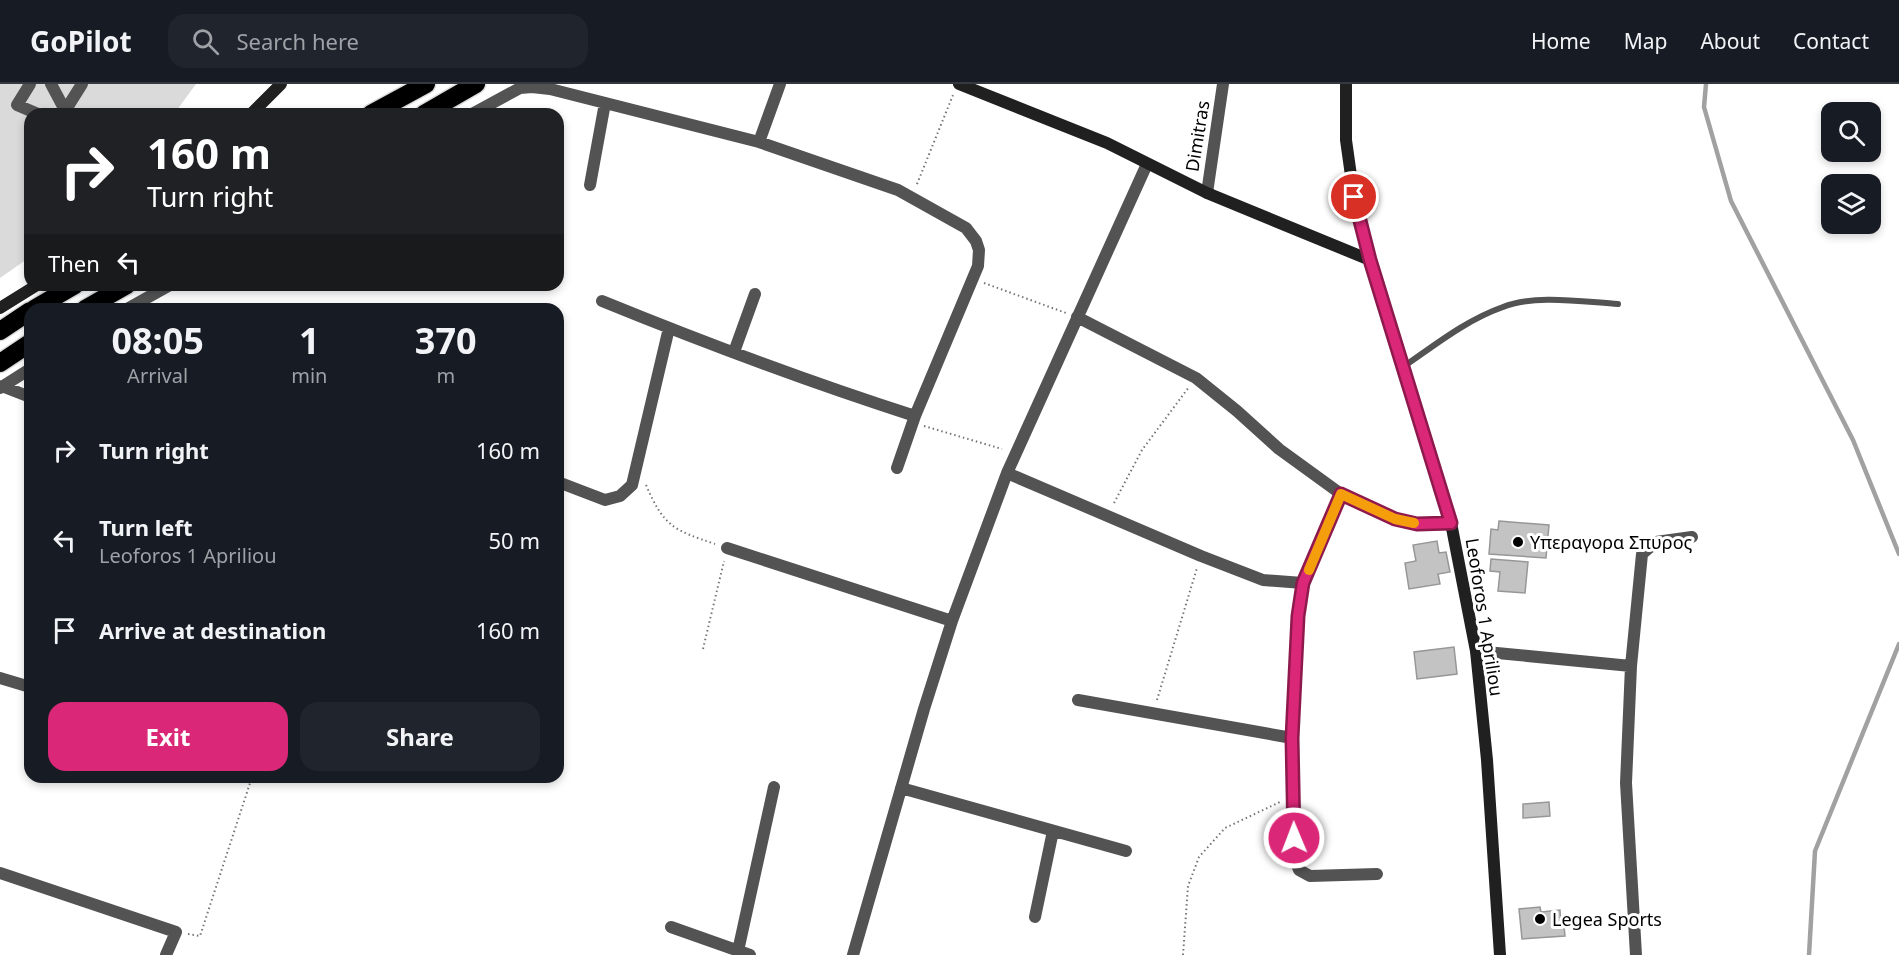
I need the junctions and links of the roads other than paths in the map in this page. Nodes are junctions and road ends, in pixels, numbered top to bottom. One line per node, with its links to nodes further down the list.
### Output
1 (30, 84): 12 (street)
2 (51, 84): 13 (street)
3 (82, 84): 14 (street)
4 (281, 84): 15 (main road)
5 (426, 84): 16 (highway)
6 (476, 84): 17 (highway)
7 (780, 84): 19 (street)
8 (1223, 84): 22 (street, Dimitras)
9 (1346, 84): 23 (main road, Leoforos 1 Apriliou)
10 (956, 89): 20 (main road)
11 (605, 103): 18 (street); 19 (street); 21 (street)
12 (24, 108)
13 (64, 108)
14 (68, 108)
15 (257, 108)
16 (382, 108)
17 (434, 108)
18 (483, 108)
19 (759, 142): 46 (street)
20 (1147, 164): 22 (main road); 36 (street)
21 (590, 185)
22 (1207, 193): 23 (main road)
23 (1370, 260): 42 (main road, Leoforos 1 Apriliou)
24 (27, 291): 34 (main road)
25 (65, 291): 30 (highway)
26 (116, 291): 31 (highway)
27 (160, 291): 32 (street)
28 (755, 294): 40 (street)
29 (602, 301): 37 (street)
30 (44, 303)
31 (96, 303)
32 (138, 303)
33 (1618, 304): 42 (lane)
34 (0, 308)
35 (24, 315): 38 (highway)
36 (1077, 317): 48 (street); 50 (street)
37 (669, 328): 40 (street); 49 (street)
38 (0, 331)
39 (24, 347): 41 (highway)
40 (734, 352): 46 (street)
41 (0, 363)
42 (1403, 367): 51 (main road, Leoforos 1 Apriliou)
43 (24, 373): 44 (street)
44 (1, 387): 45 (street)
45 (24, 395)
46 (914, 419): 47 (street)
47 (897, 468)
48 (1006, 473): 54 (street); 55 (street)
49 (564, 484)
50 (1341, 494): 51 (street); 54 (street)
51 (1451, 523): 56 (main road, Leoforos 1 Apriliou)
52 (1692, 537): 57 (street)
53 (727, 548): 55 (street)
54 (1303, 583): 61 (street)
55 (952, 621): 63 (street)
56 (1476, 651): 57 (street); 73 (main road, Leoforos 1 Apriliou)
57 (1631, 666): 74 (street)
58 (0, 678): 59 (street)
59 (24, 685)
60 (1078, 699): 61 (street)
61 (1292, 738): 67 (street)
62 (774, 787): 70 (street)
63 (901, 788): 64 (street); 72 (street)
64 (1053, 831): 65 (street); 68 (street)
65 (1126, 851)
66 (0, 873): 71 (street)
67 (1377, 874)
68 (1035, 917)
69 (671, 927): 70 (street)
70 (744, 953)
71 (166, 955)
72 (853, 955)
73 (1500, 955)
74 (1636, 955)

